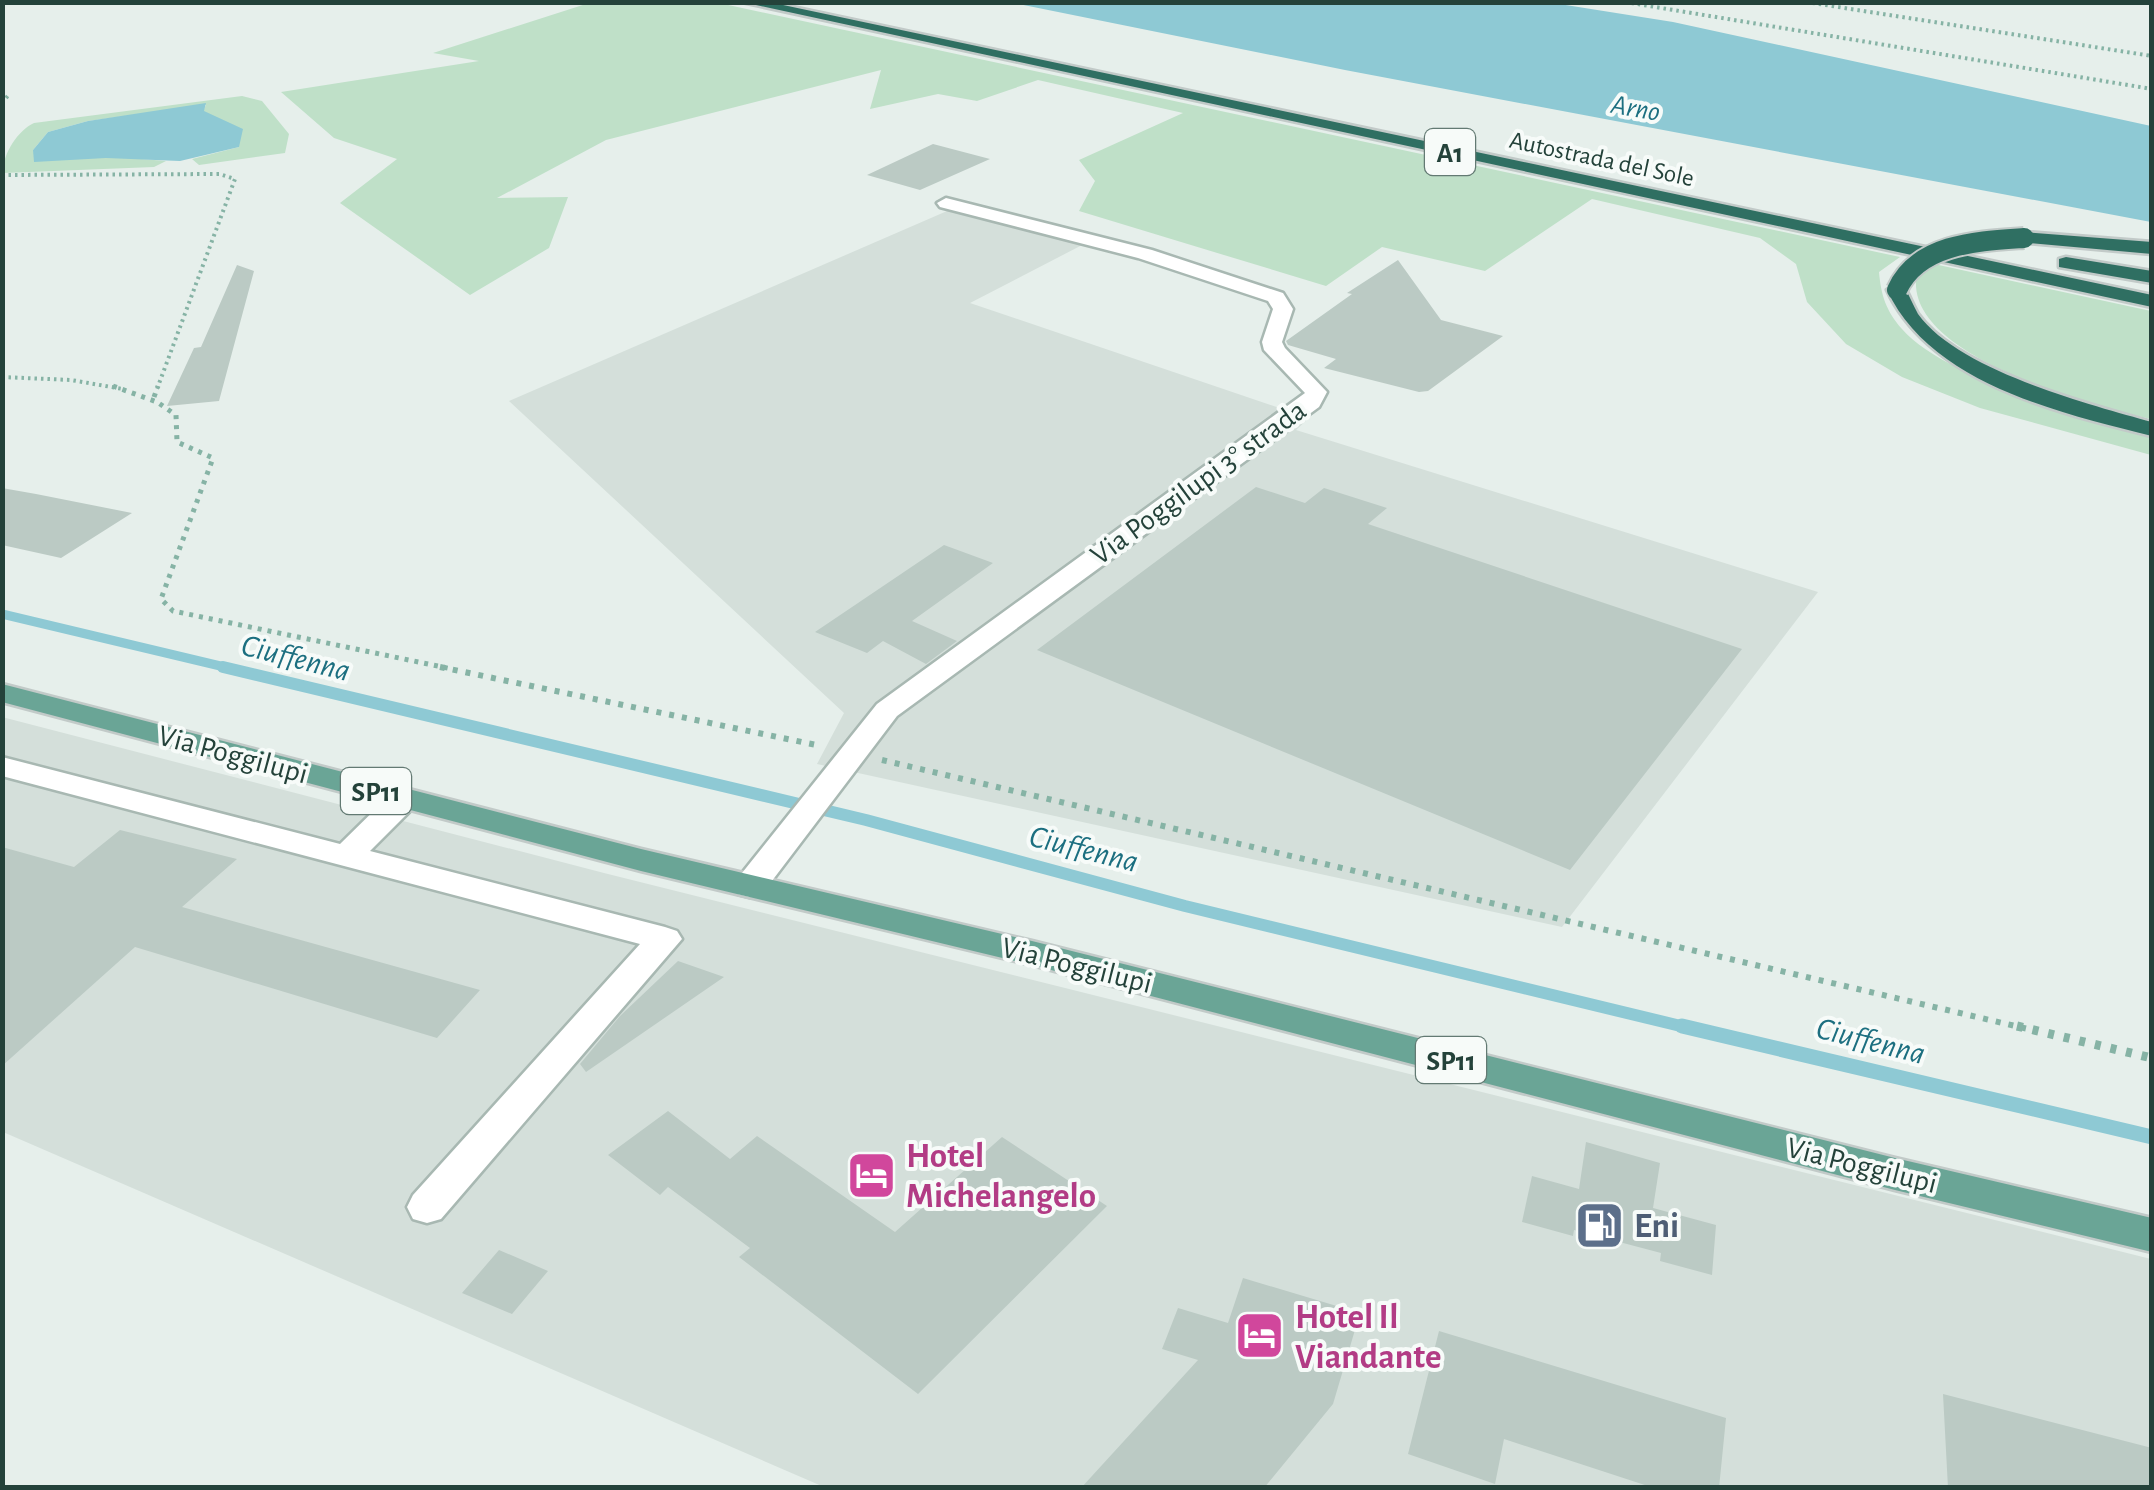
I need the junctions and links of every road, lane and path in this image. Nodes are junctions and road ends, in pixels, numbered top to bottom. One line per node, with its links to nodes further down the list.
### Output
1 (748, 2): 13 (highway, Autostrada del Sole / A1)
2 (802, 2): 12 (highway, Autostrada del Sole / A1)
3 (1625, 2): 6 (path)
4 (1806, 2): 5 (path)
5 (2152, 56)
6 (2152, 88)
7 (10, 93): 8 (path)
8 (2, 103)
9 (2, 175): 15 (path)
10 (946, 203): 18 (street, Via Poggilupi 3° strada)
11 (2152, 248): 16 (highway, bridge)
12 (2152, 281)
13 (2152, 300)
14 (2, 377): 15 (path)
15 (154, 397): 18 (path)
16 (2152, 428)
17 (2, 693): 20 (main road, Via Poggilupi / SP11)
18 (845, 763): 22 (street, Via Poggilupi 3° strada); 23 (path)
19 (2, 766): 21 (street)
20 (404, 799): 21 (street); 22 (main road, Via Poggilupi / SP11)
21 (348, 855): 24 (street)
22 (760, 873): 25 (main road, Via Poggilupi / SP11)
23 (2152, 1058)
24 (427, 1207)
25 (2152, 1236)

